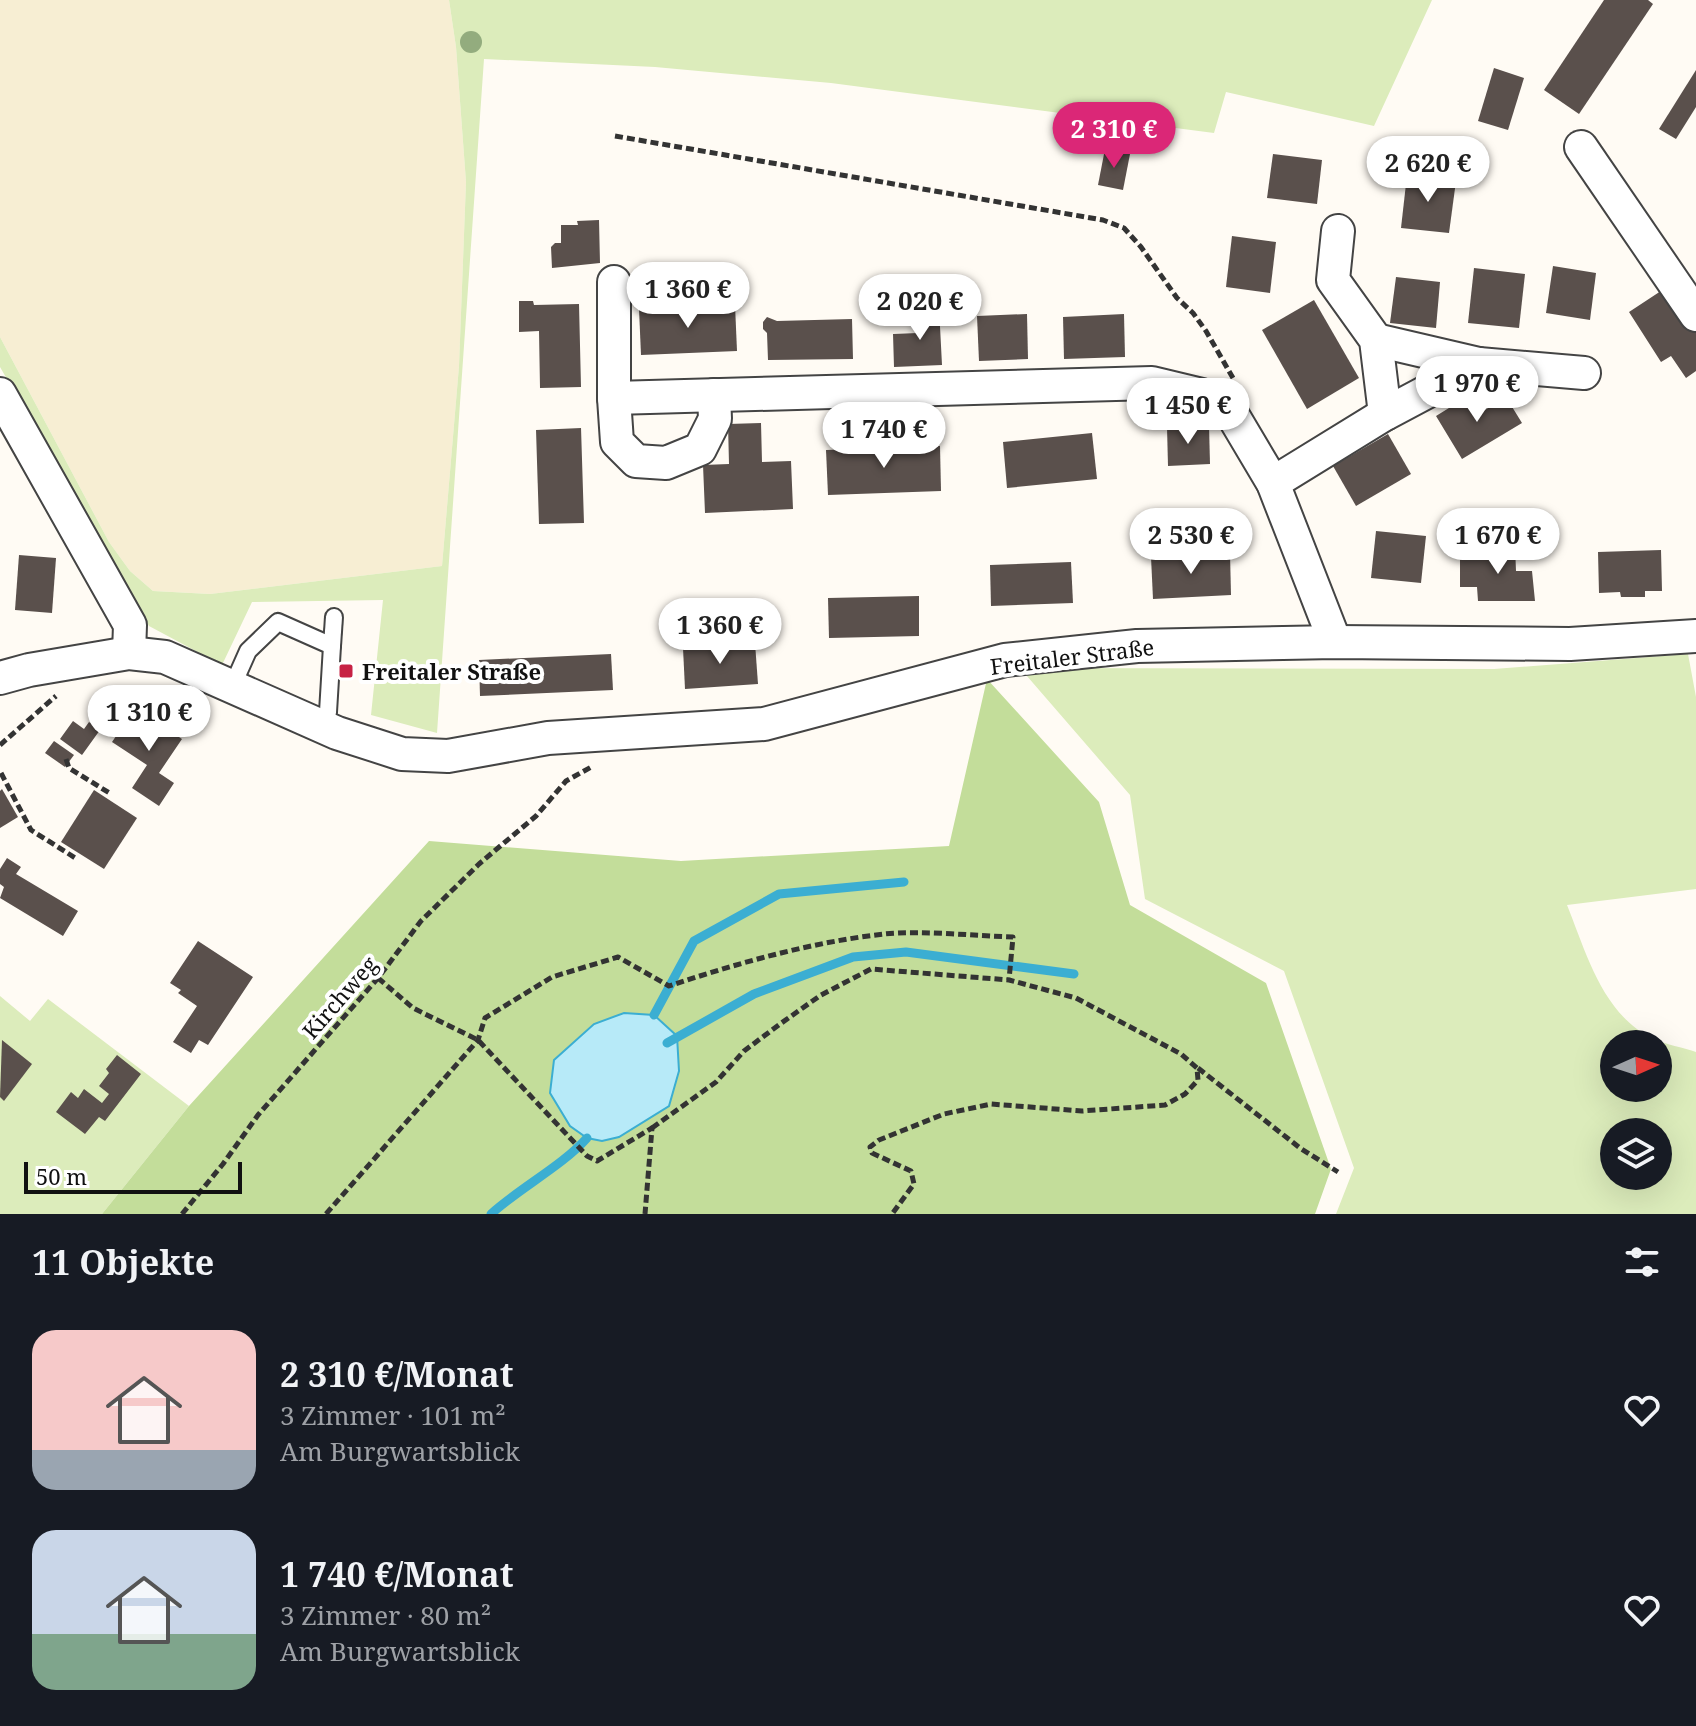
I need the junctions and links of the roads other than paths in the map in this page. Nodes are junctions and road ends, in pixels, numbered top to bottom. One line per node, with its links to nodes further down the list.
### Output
1 (1581, 147): 4 (street)
2 (1338, 231): 5 (street)
3 (614, 282): 10 (street)
4 (1696, 315)
5 (1376, 340): 6 (street); 11 (street)
6 (1479, 364): 7 (street); 11 (street)
7 (1584, 373)
8 (0, 394): 17 (street)
9 (714, 395): 10 (street); 10 (street); 12 (street)
10 (614, 398)
11 (1385, 414): 12 (street)
12 (1273, 483): 15 (street)
13 (334, 617): 16 (lane)
14 (1696, 636): 15 (street, Freitaler Straße)
15 (1335, 642): 20 (street, Freitaler Straße)
16 (332, 646): 19 (lane); 20 (lane)
17 (129, 653): 18 (street, Freitaler Straße); 19 (street, Freitaler Straße)
18 (0, 678)
19 (232, 687): 20 (street, Freitaler Straße)
20 (323, 726)

